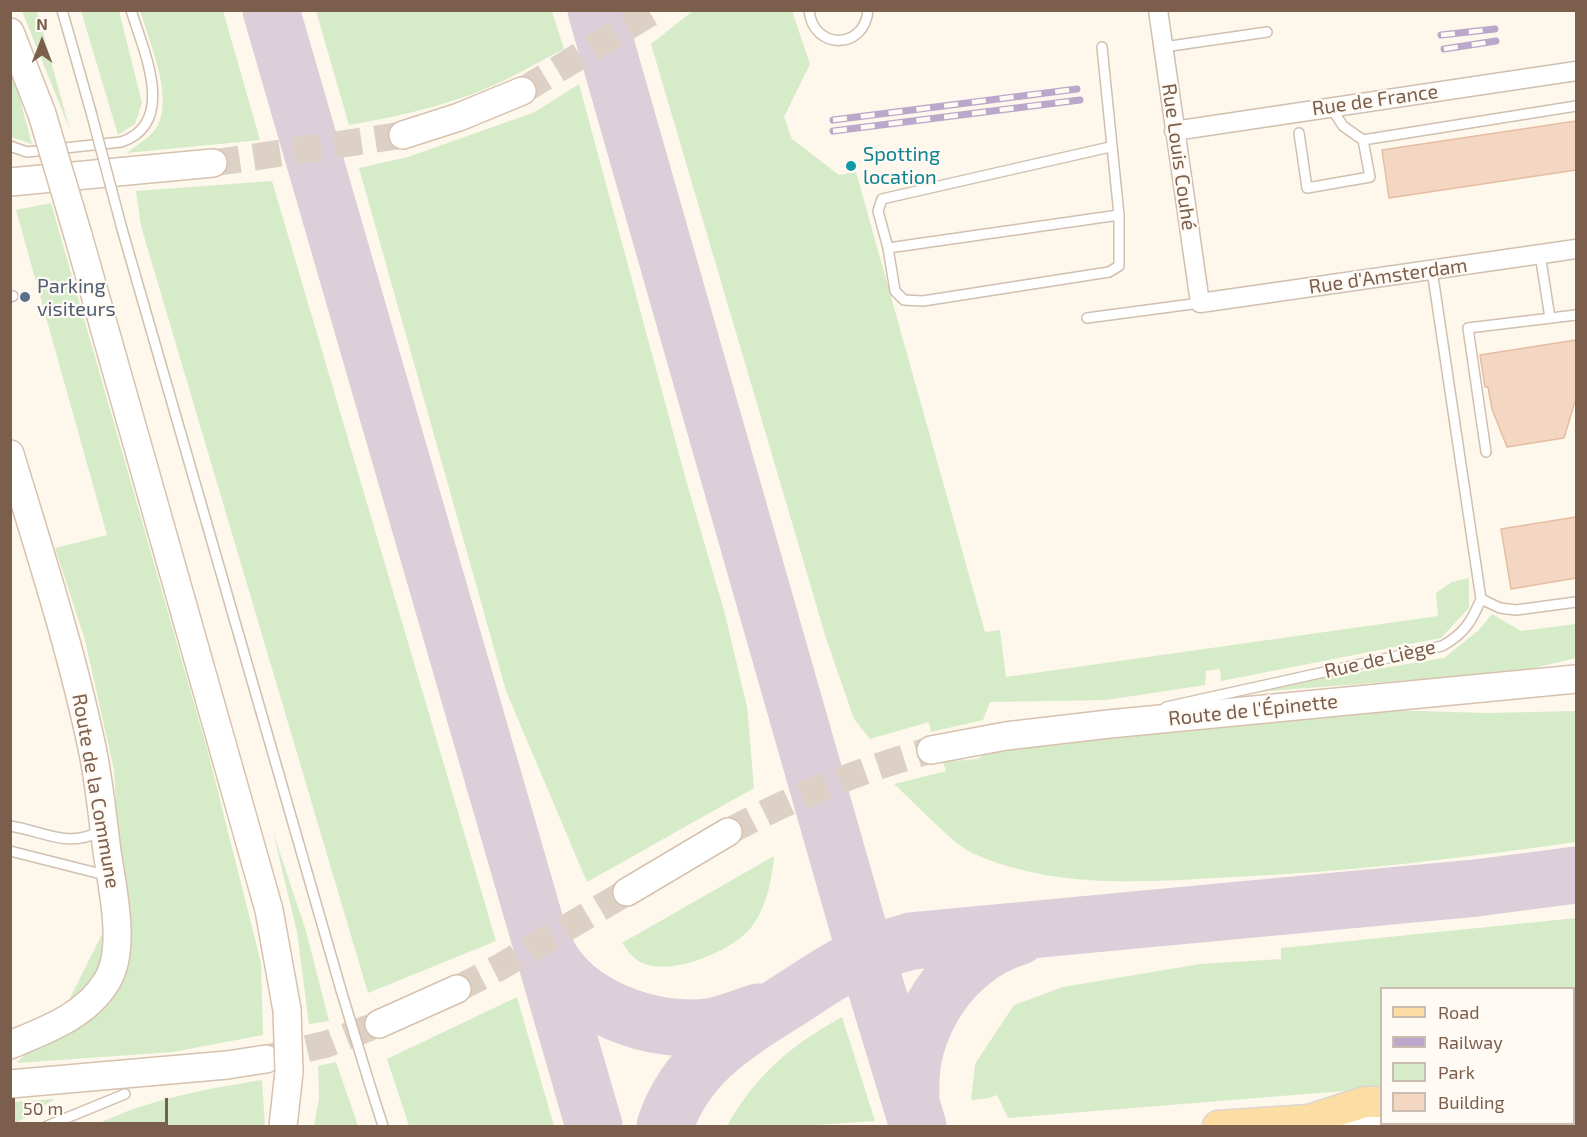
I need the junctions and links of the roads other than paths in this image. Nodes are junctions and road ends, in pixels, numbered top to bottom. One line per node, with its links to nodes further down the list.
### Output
1 (62, 10): 55 (lane, bridge)
2 (131, 10): 18 (lane)
3 (809, 10): 4 (lane)
4 (867, 10)
5 (1158, 10): 9 (street, Rue Louis Couhé)
6 (10, 32): 54 (main road, bridge)
7 (1267, 32): 9 (lane)
8 (1102, 47): 19 (lane)
9 (1164, 47): 14 (street, Rue Louis Couhé)
10 (1576, 71): 12 (street, Rue de France)
11 (522, 91): 16 (main road)
12 (1330, 106): 14 (street, Rue de France); 17 (lane)
13 (1576, 106): 17 (lane)
14 (1174, 131): 27 (street, Rue Louis Couhé)
15 (1299, 133): 17 (lane)
16 (403, 135)
17 (1364, 140)
18 (10, 146)
19 (1110, 147): 22 (lane); 23 (lane)
20 (213, 163): 21 (main road)
21 (10, 182)
22 (1119, 215): 23 (lane); 23 (lane)
23 (888, 248)
24 (1576, 249): 25 (street, Rue d'Amsterdam)
25 (1540, 254): 26 (street, Rue d'Amsterdam); 30 (lane)
26 (1432, 270): 27 (street, Rue d'Amsterdam); 33 (lane)
27 (1200, 303): 29 (lane)
28 (1576, 315): 30 (lane)
29 (1087, 318)
30 (1550, 318): 31 (lane)
31 (1486, 452)
32 (10, 454): 39 (main road, Route de la Commune)
33 (1481, 599): 34 (lane); 36 (lane, Rue de Liège)
34 (1576, 602)
35 (1576, 679): 36 (main road, Route de l'Épinette)
36 (1109, 724): 37 (main road, Route de l'Épinette)
37 (931, 750)
38 (10, 826): 39 (lane)
39 (104, 829): 42 (main road, Route de la Commune)
40 (728, 832): 43 (main road)
41 (10, 851): 42 (lane)
42 (111, 877): 46 (main road, Route de la Commune)
43 (627, 891)
44 (457, 989): 45 (main road)
45 (379, 1024)
46 (10, 1045)
47 (266, 1059): 48 (main road)
48 (10, 1084)
49 (125, 1094): 53 (lane)
50 (1380, 1102): 52 (main road)
51 (1380, 1119): 52 (main road)
52 (1309, 1120): 56 (main road)
53 (47, 1126)
54 (283, 1126)
55 (383, 1126)
56 (1218, 1126)

